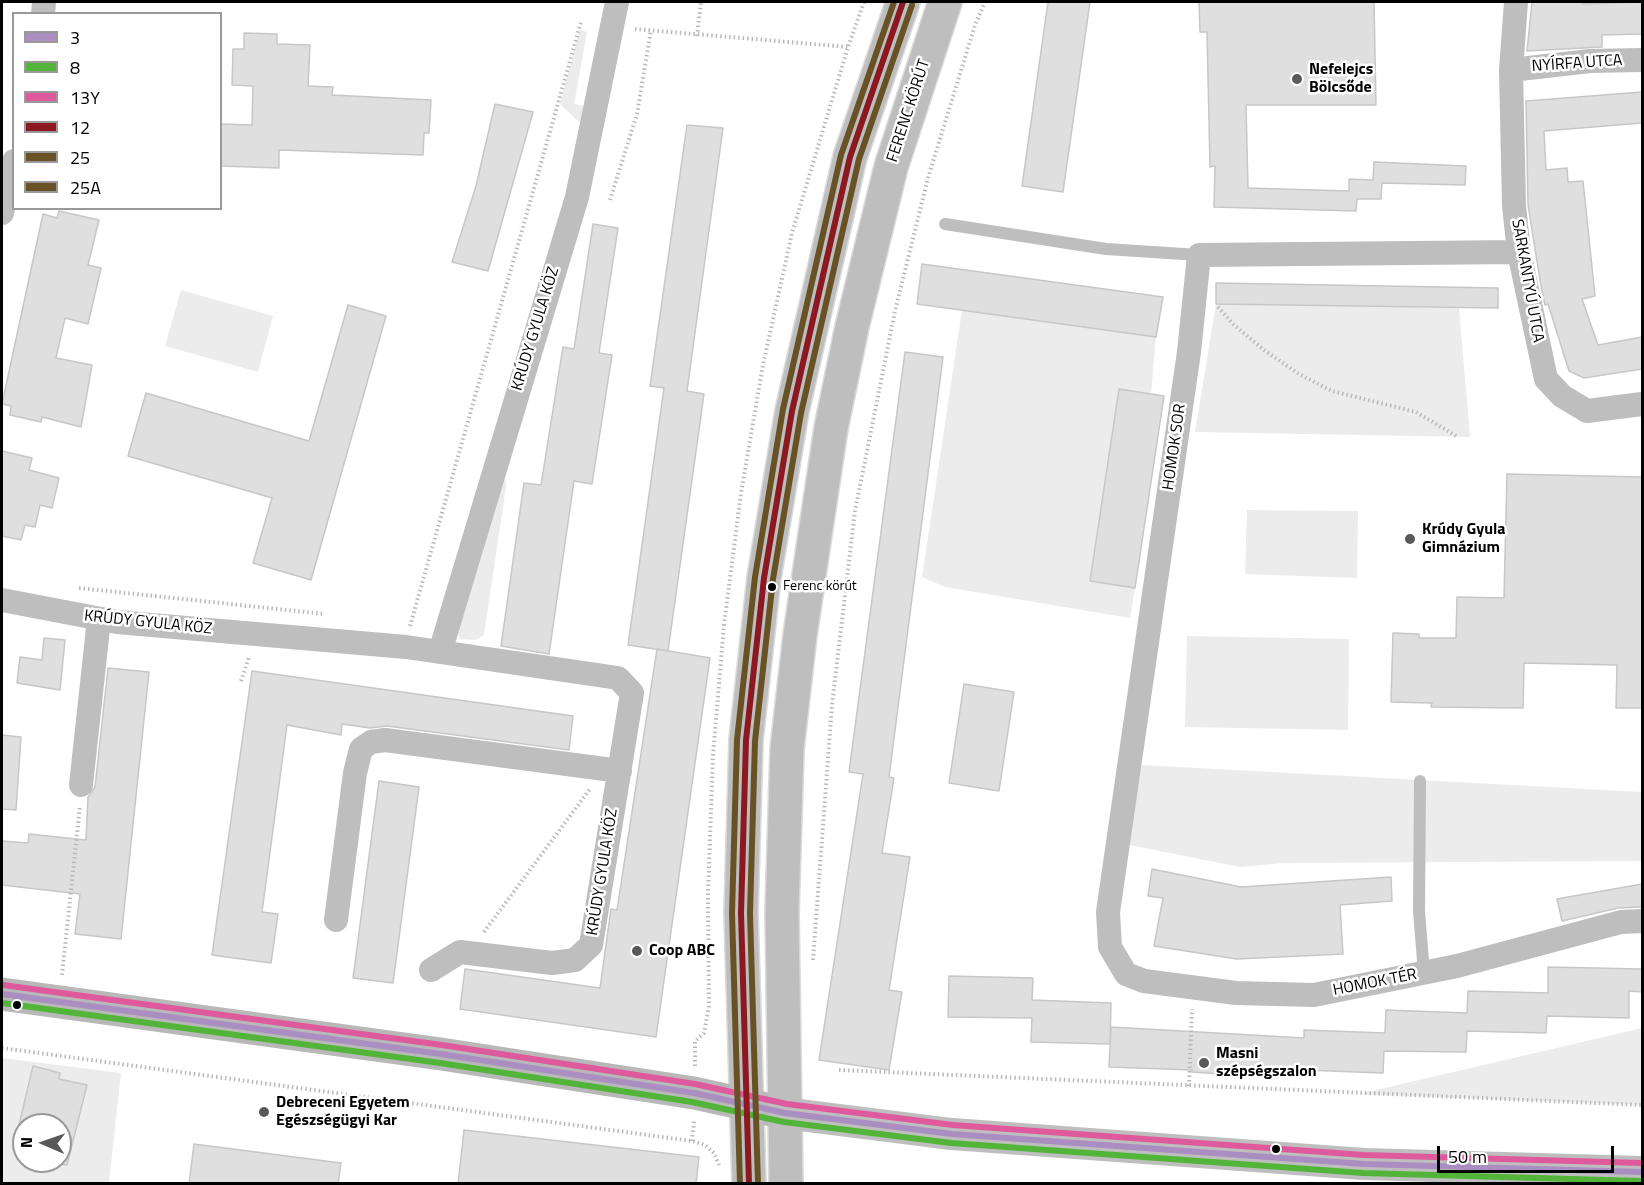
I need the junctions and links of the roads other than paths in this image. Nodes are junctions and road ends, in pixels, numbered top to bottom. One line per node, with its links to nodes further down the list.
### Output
1 (617, 2): 15 (street, KRÚDY GYULA KÖZ)
2 (903, 2): 25 (main road)
3 (945, 2): 26 (main road, FERENC KÖRÚT)
4 (1516, 2): 6 (street, SARKANTYÚ UTCA)
5 (1642, 60): 6 (street, NYÍRFA UTCA)
6 (1511, 70): 10 (street, SARKANTYÚ UTCA)
7 (12, 170): 8 (street)
8 (2, 213)
9 (945, 224): 11 (lane)
10 (1519, 252): 11 (street); 12 (street, SARKANTYÚ UTCA)
11 (1199, 255): 21 (street, HOMOK SOR)
12 (1642, 404)
13 (2, 600): 14 (street, KRÚDY GYULA KÖZ)
14 (99, 619): 15 (street, KRÚDY GYULA KÖZ); 18 (street)
15 (440, 652): 16 (street, KRÚDY GYULA KÖZ)
16 (612, 770): 19 (street); 22 (street, KRÚDY GYULA KÖZ)
17 (1420, 781): 23 (lane)
18 (80, 796)
19 (336, 920)
20 (1642, 921): 23 (street, HOMOK TÉR)
21 (1113, 956): 23 (street, HOMOK TÉR)
22 (431, 970)
23 (1424, 973)
24 (2, 994): 25 (main road)
25 (745, 1103): 26 (main road); 29 (main road)
26 (785, 1113): 28 (street); 30 (main road, FERENC KÖRÚT)
27 (1642, 1172): 28 (street)
28 (1364, 1174)
29 (735, 1178)
30 (786, 1184)

